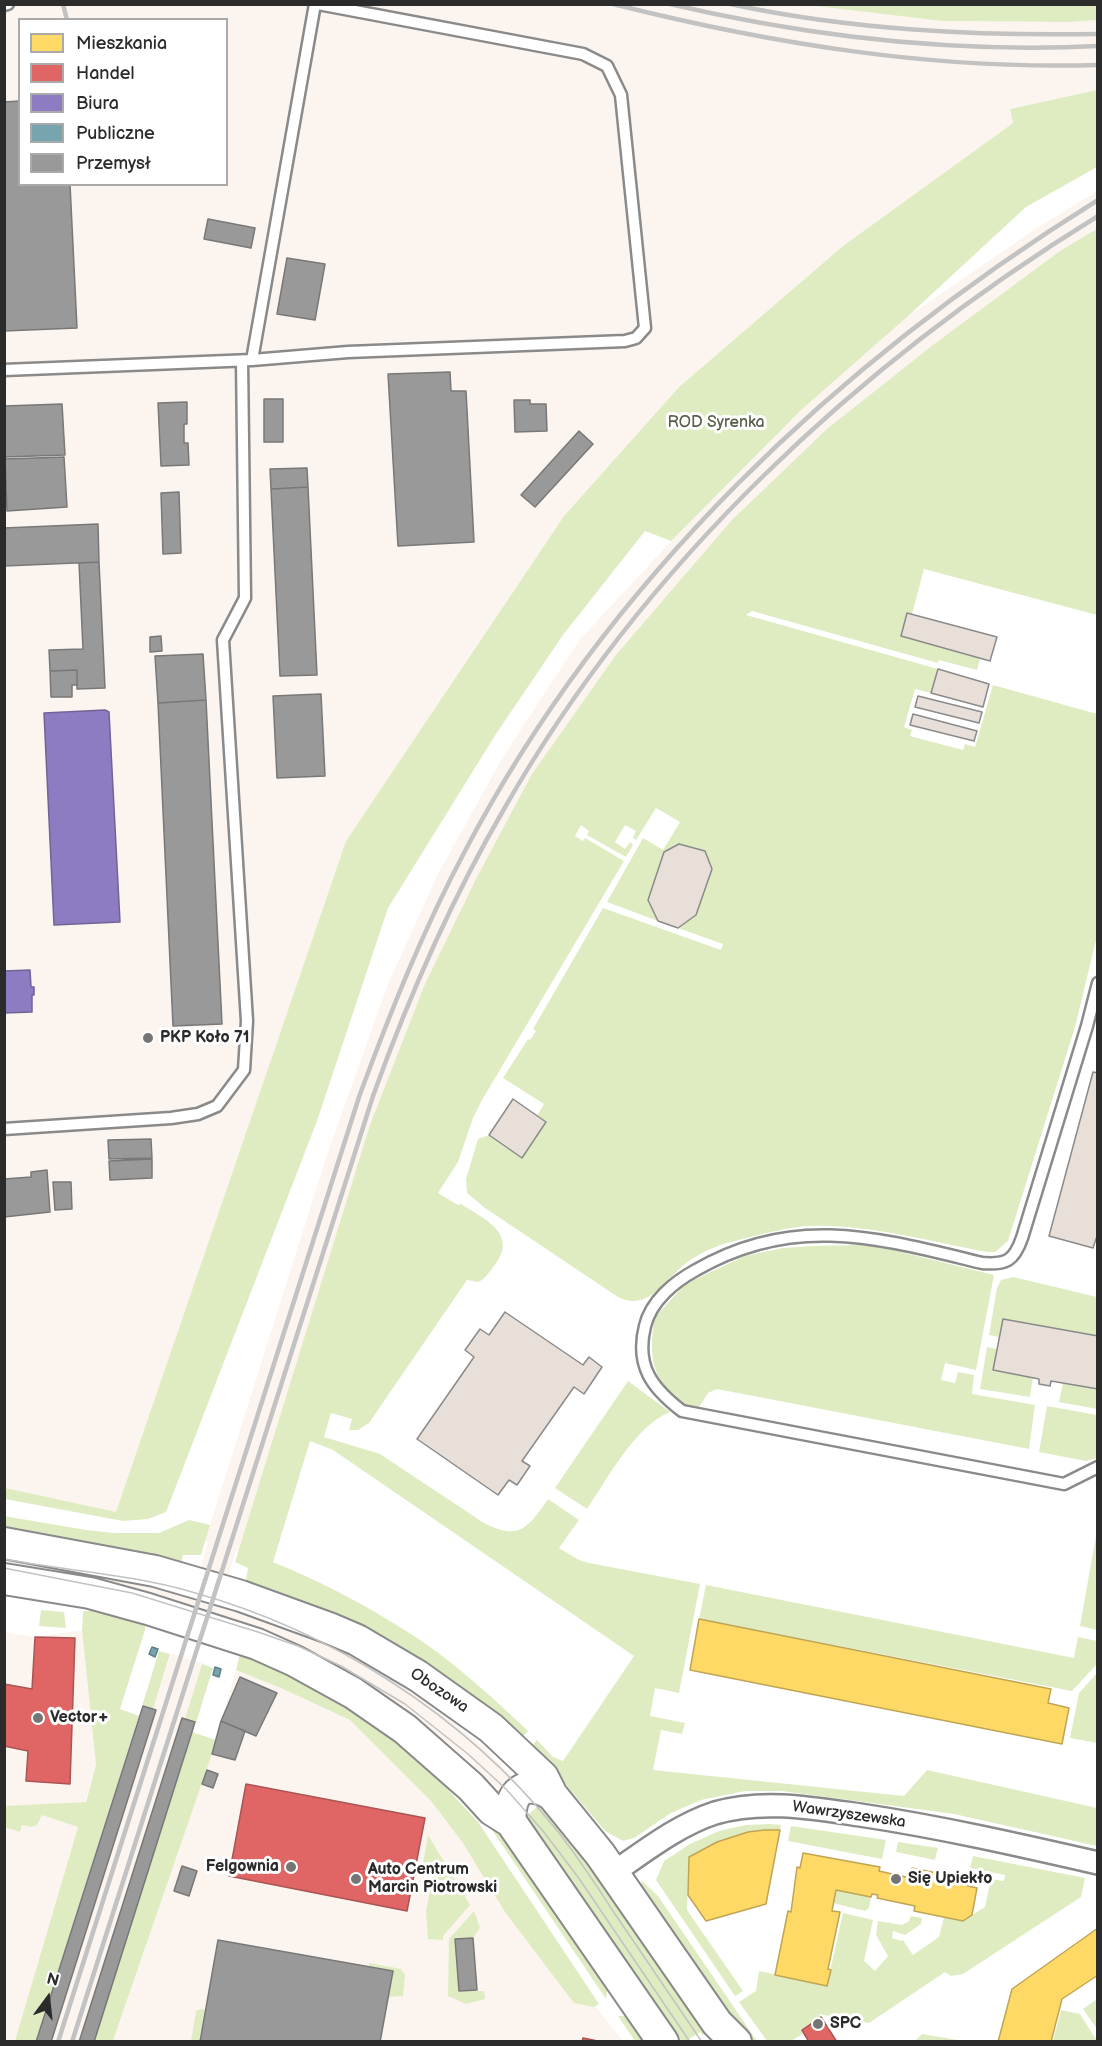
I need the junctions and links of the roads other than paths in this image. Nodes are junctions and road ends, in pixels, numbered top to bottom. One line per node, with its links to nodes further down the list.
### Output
1 (317, 4): 2 (lane); 2 (lane)
2 (247, 360): 3 (lane); 5 (lane)
3 (4, 370)
4 (1098, 983): 6 (lane)
5 (4, 1129)
6 (1098, 1467)
7 (4, 1542): 9 (street, Obozowa)
8 (4, 1579): 10 (street)
9 (552, 1796): 10 (street); 12 (street, Obozowa)
10 (511, 1822): 14 (street)
11 (1098, 1863): 12 (street, Wawrzyszewska)
12 (613, 1873): 13 (street, Obozowa)
13 (725, 2036)
14 (663, 2042)

